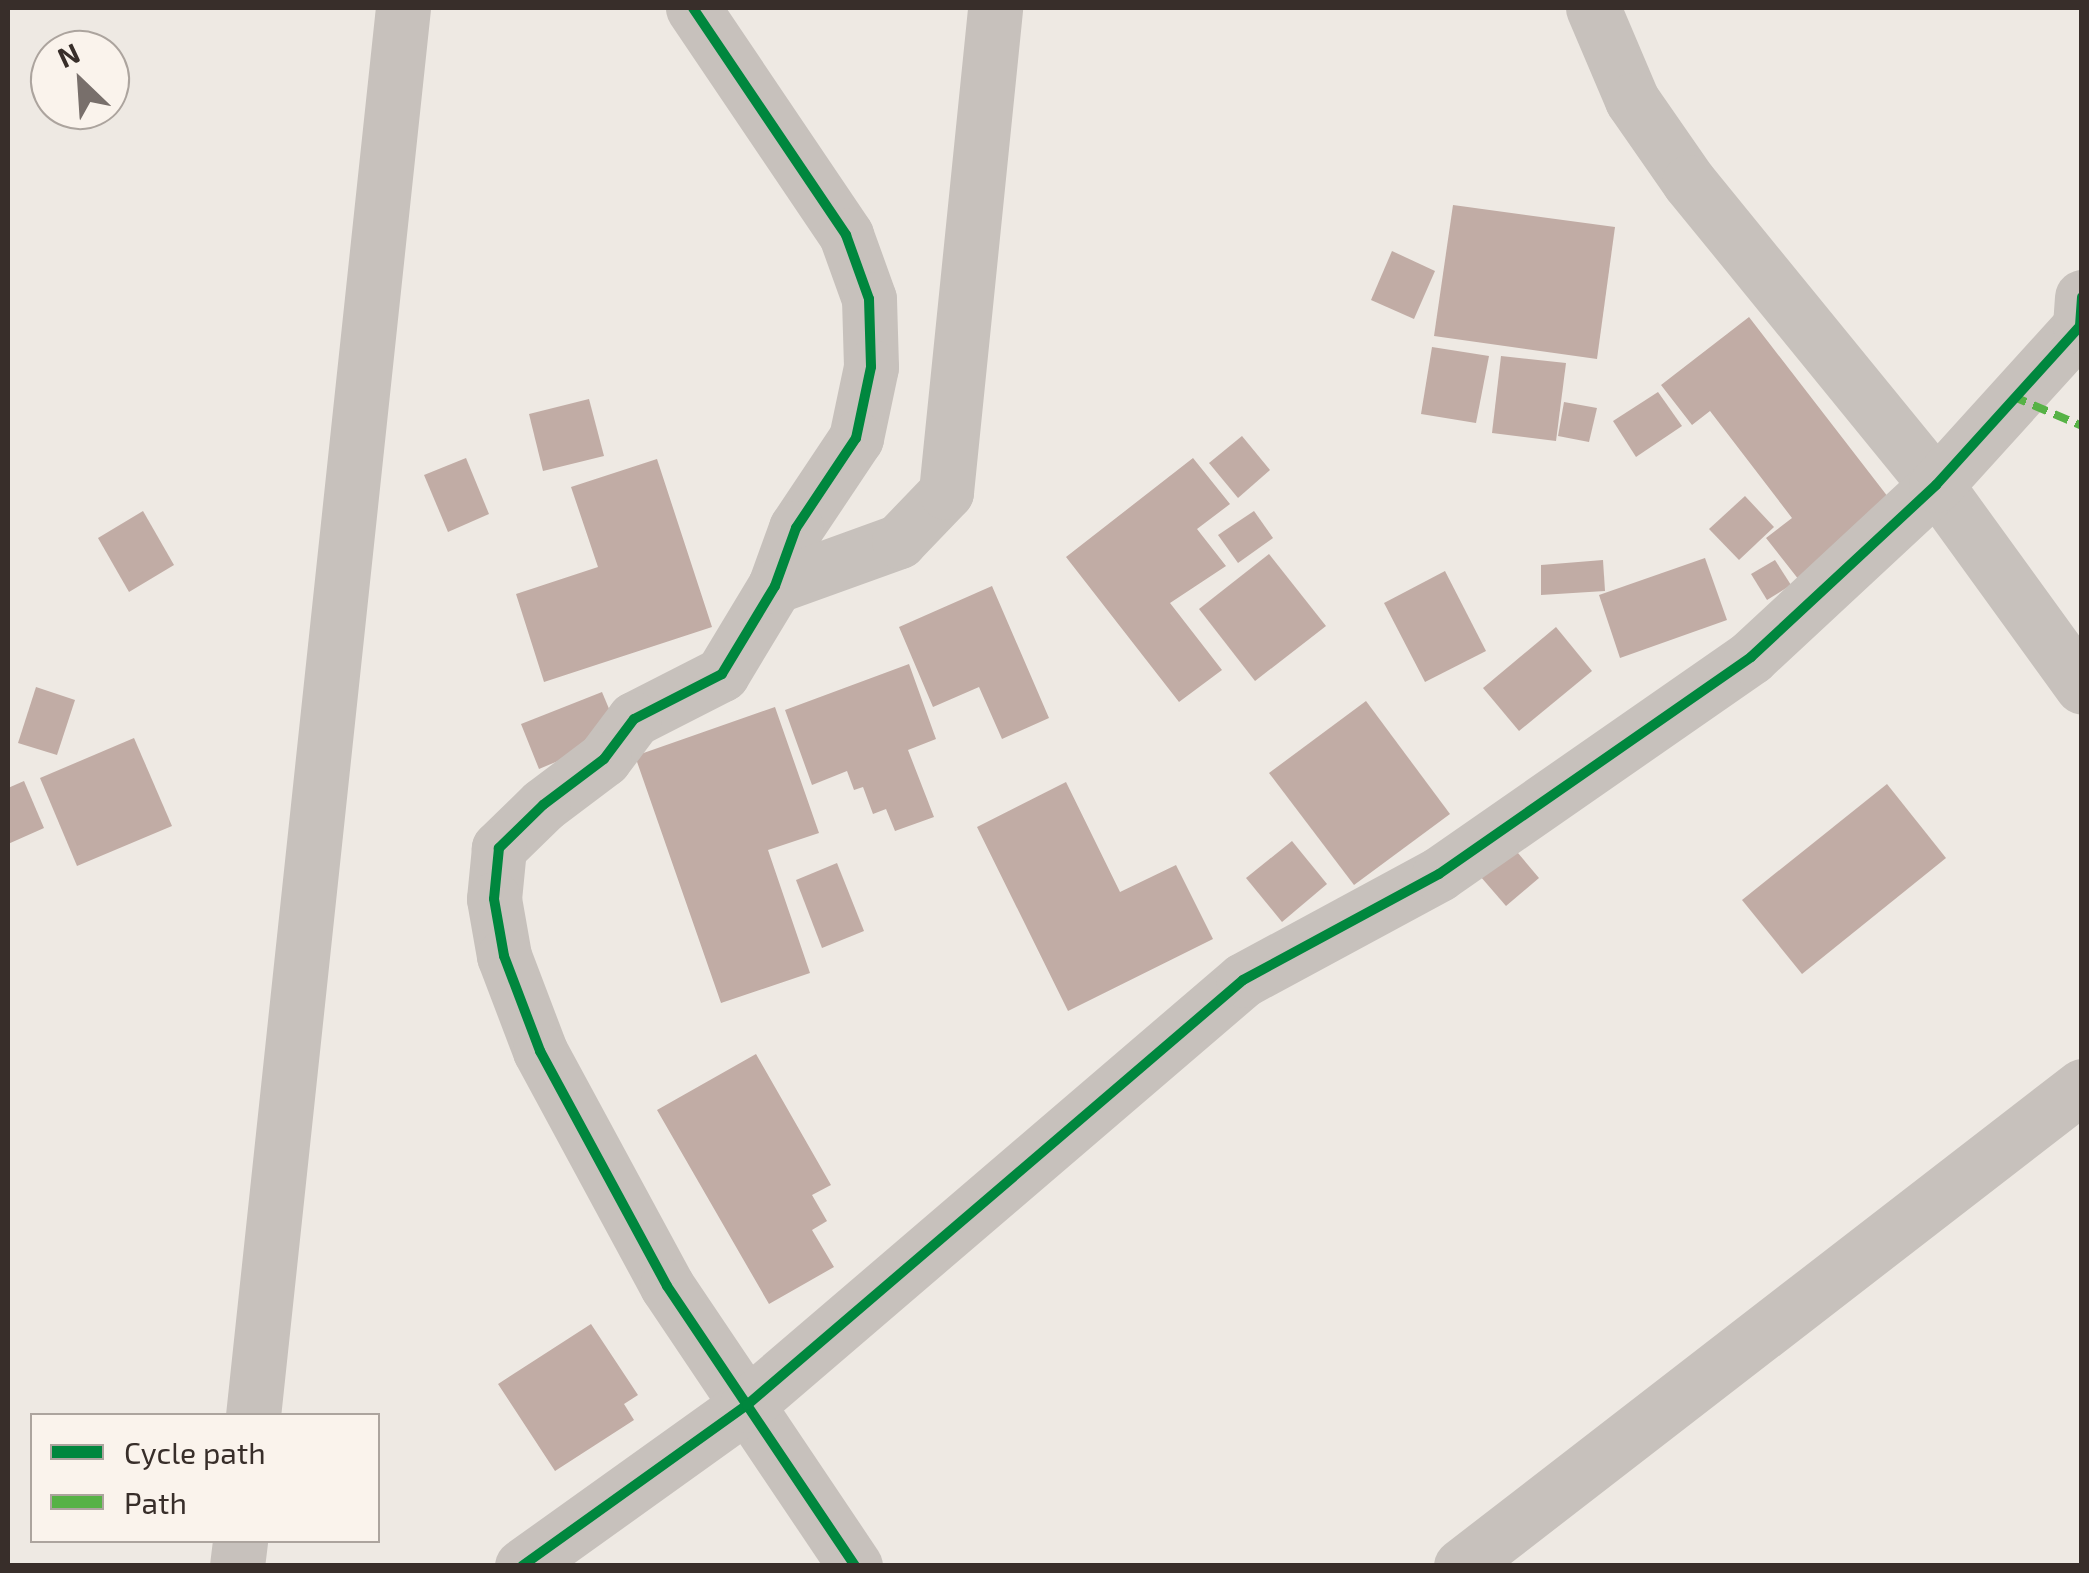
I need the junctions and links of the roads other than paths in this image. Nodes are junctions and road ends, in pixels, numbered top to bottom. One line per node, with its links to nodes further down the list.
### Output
1 (403, 8): 11 (street)
2 (693, 8): 7 (street)
3 (995, 8): 7 (street)
4 (1593, 8): 6 (street)
5 (2082, 297): 6 (street)
6 (1936, 484): 8 (street); 10 (street)
7 (776, 586): 10 (street)
8 (2082, 687)
9 (2082, 1086): 14 (street)
10 (747, 1405): 12 (street); 13 (street)
11 (253, 1413)
12 (522, 1566)
13 (855, 1566)
14 (1461, 1566)

